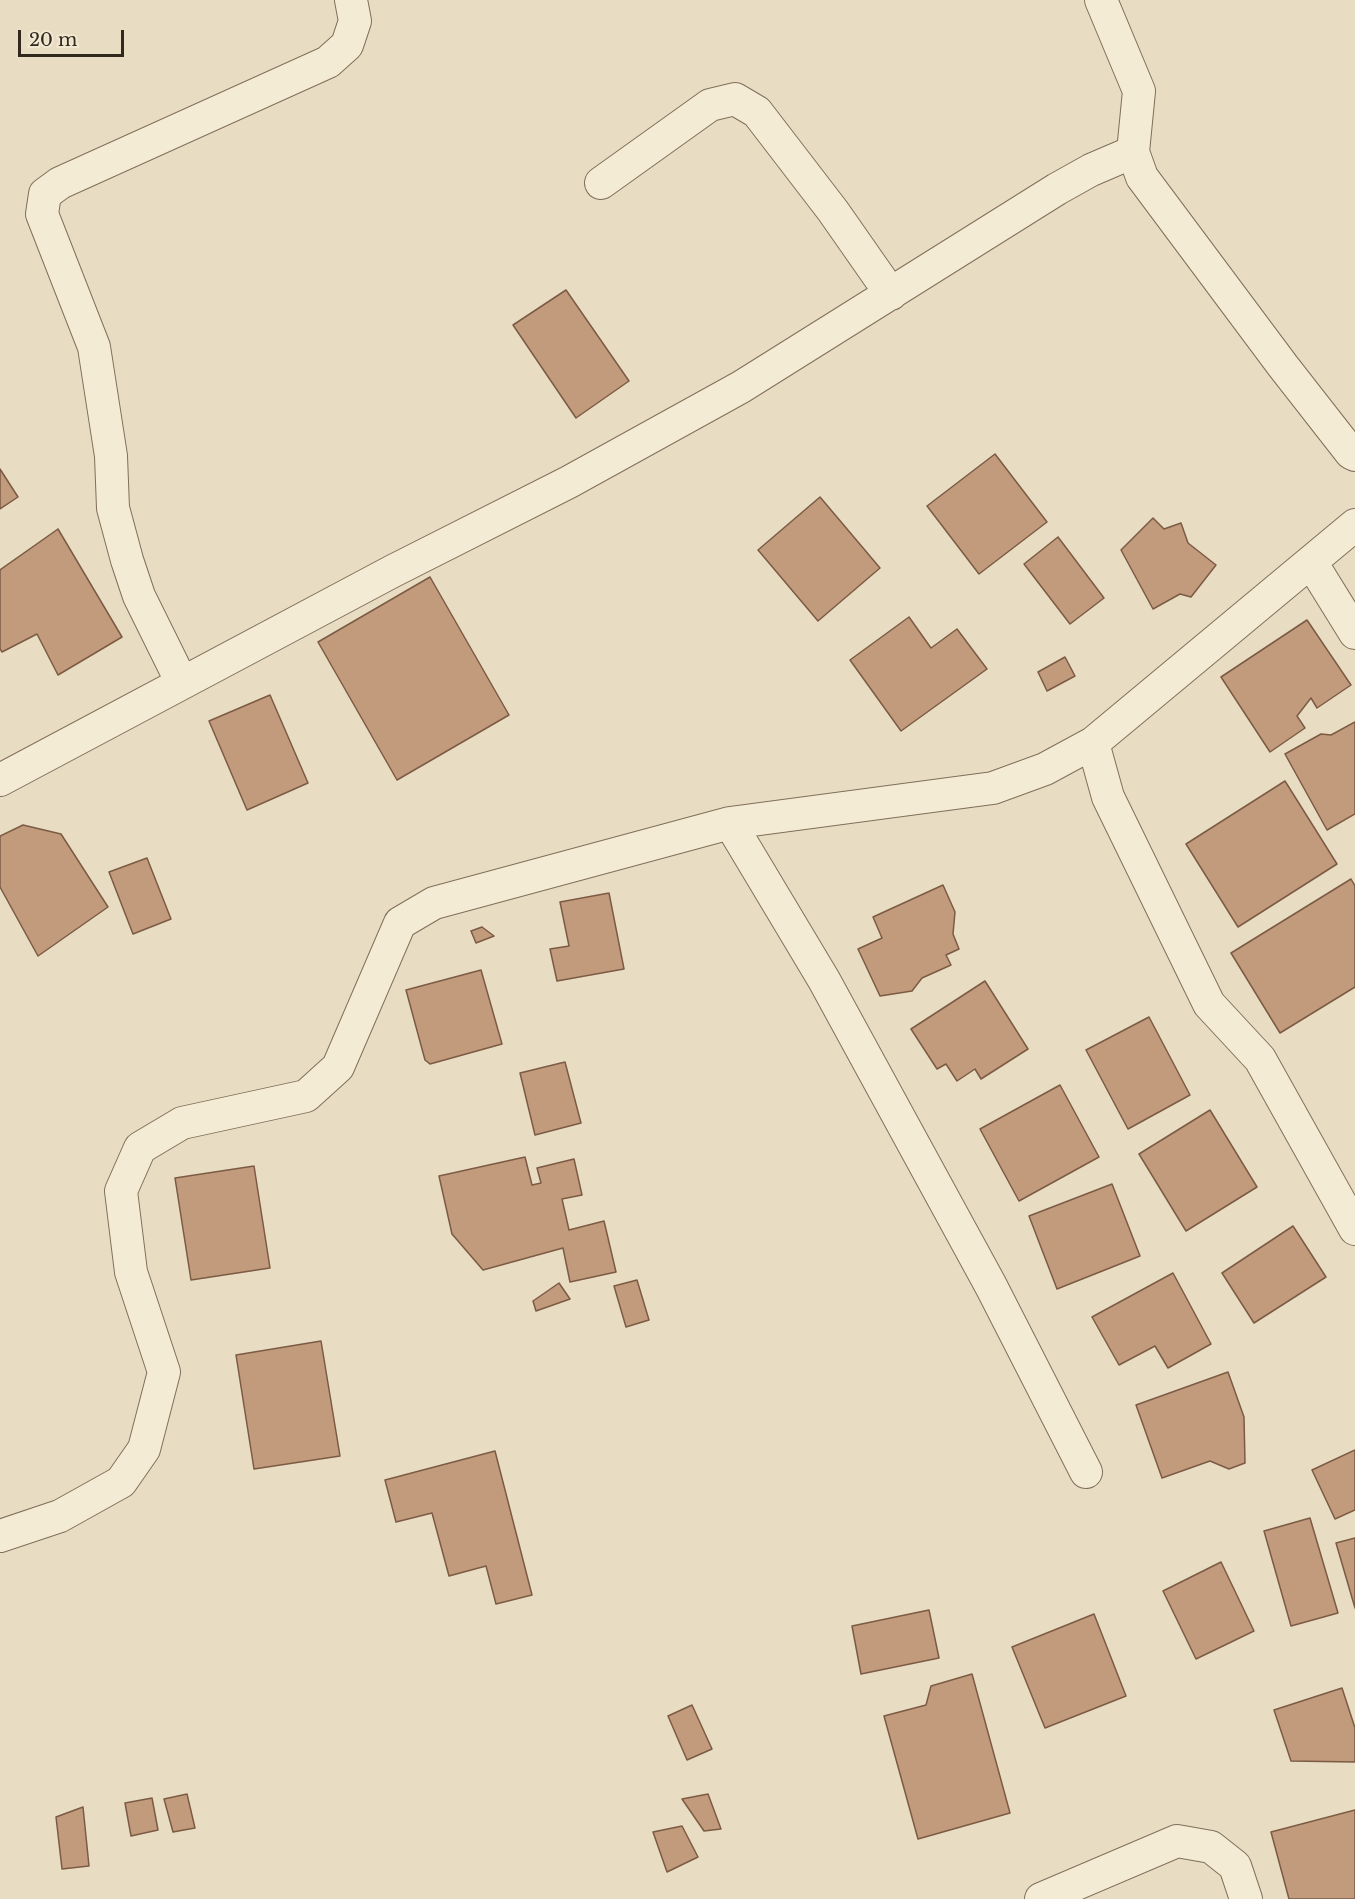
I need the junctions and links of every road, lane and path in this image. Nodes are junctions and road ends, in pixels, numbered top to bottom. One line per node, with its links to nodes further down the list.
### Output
1 (351, 0): 10 (street)
2 (1101, 0): 3 (street)
3 (1134, 152): 5 (street); 6 (street)
4 (601, 183): 5 (street)
5 (891, 294): 10 (street)
6 (1355, 455)
7 (1355, 525): 8 (street)
8 (1311, 562): 9 (street); 11 (street)
9 (1355, 633)
10 (182, 683): 12 (street)
11 (1093, 743): 13 (street); 14 (street)
12 (0, 780)
13 (730, 823): 15 (street); 16 (street)
14 (1355, 1228)
15 (1086, 1472)
16 (0, 1536)
17 (1041, 1899): 18 (street)
18 (1246, 1899)

